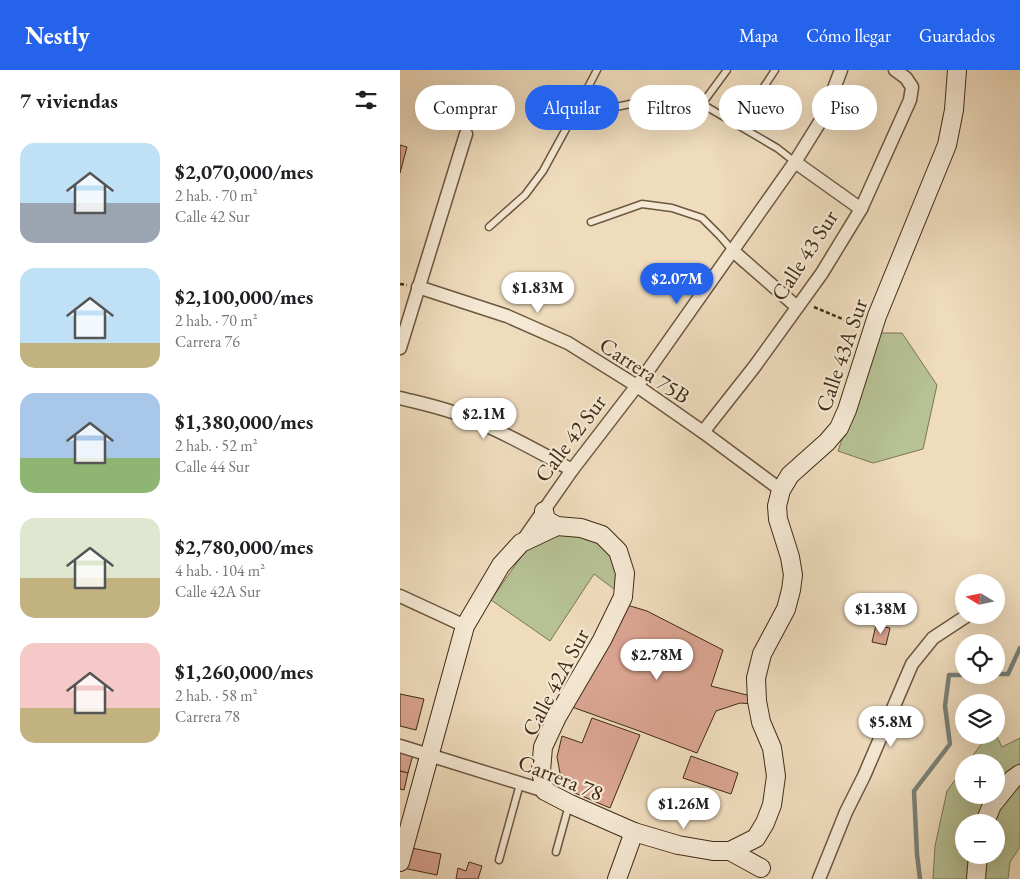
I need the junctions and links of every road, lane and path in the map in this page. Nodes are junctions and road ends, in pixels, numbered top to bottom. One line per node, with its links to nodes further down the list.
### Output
1 (597, 70): 7 (lane)
2 (726, 70): 9 (lane)
3 (775, 70): 8 (lane)
4 (841, 70): 13 (street, Calle 42 Sur)
5 (895, 70): 14 (street, Calle 43 Sur)
6 (957, 70): 20 (main road, Calle 43A Sur)
7 (589, 85)
8 (765, 85)
9 (709, 94)
10 (565, 130): 16 (lane)
11 (747, 130): 13 (lane)
12 (466, 134): 18 (street)
13 (795, 162): 14 (street); 17 (street, Calle 42 Sur)
14 (861, 209): 19 (street, Calle 43 Sur)
15 (591, 222): 17 (lane)
16 (489, 227)
17 (733, 251): 19 (street); 22 (street, Calle 42 Sur)
18 (418, 287): 21 (street); 22 (street, Carrera 75B)
19 (799, 305): 20 (path); 24 (street, Calle 43 Sur)
20 (872, 332): 26 (main road, Calle 43A Sur)
21 (400, 348)
22 (637, 386): 24 (street, Carrera 75B); 25 (street, Calle 42 Sur)
23 (400, 398): 25 (street)
24 (703, 432): 26 (street, Carrera 75B)
25 (572, 470): 27 (street, Calle 42 Sur)
26 (781, 490): 41 (main road, Calle 43A Sur)
27 (544, 511): 28 (main road); 29 (street, Calle 42 Sur)
28 (557, 526): 29 (main road); 37 (main road, Calle 42A Sur)
29 (521, 543): 32 (main road, Calle 42 Sur)
30 (400, 596): 32 (street)
31 (955, 624): 49 (street)
32 (465, 626): 34 (main road, Calle 42 Sur)
33 (400, 746): 34 (street, Carrera 78)
34 (429, 756): 36 (street, Carrera 78); 45 (main road, Calle 42 Sur)
35 (1020, 774): 39 (main road)
36 (520, 784): 37 (street, Carrera 78); 44 (lane)
37 (545, 791): 38 (main road, Carrera 78)
38 (570, 804): 40 (main road, Carrera 78); 42 (lane)
39 (988, 814)
40 (634, 832): 43 (main road, Carrera 78); 48 (main road)
41 (756, 838): 43 (main road); 47 (main road, Carrera 78)
42 (556, 852)
43 (730, 852): 47 (main road, Carrera 78)
44 (499, 860)
45 (400, 862)
46 (977, 864): 50 (main road)
47 (763, 873)
48 (617, 879)
49 (818, 879)
50 (976, 879)

